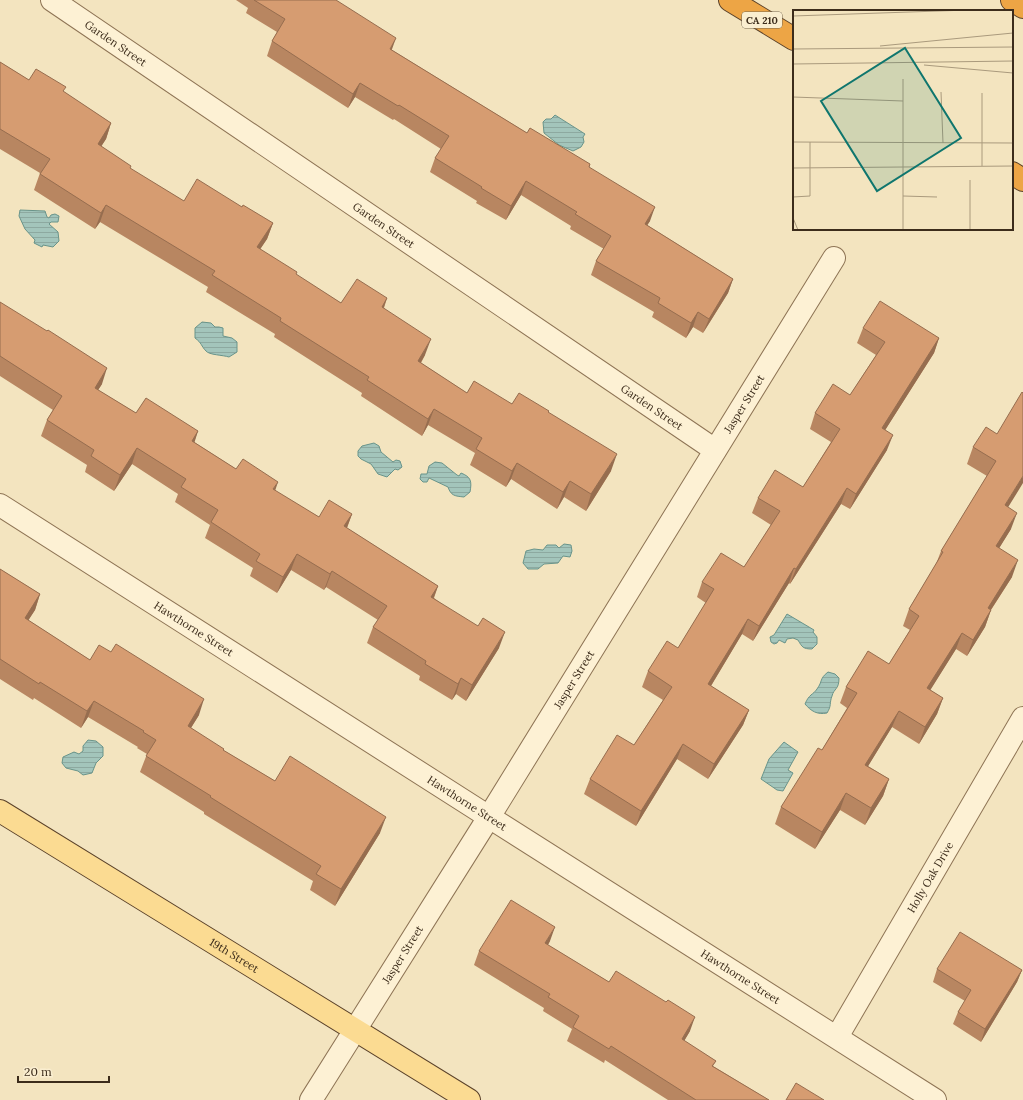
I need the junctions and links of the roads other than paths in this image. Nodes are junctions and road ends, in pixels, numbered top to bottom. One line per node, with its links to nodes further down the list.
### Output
1 (52, 0): 9 (street, Garden Street)
2 (730, 0): 5 (highway, CA 210)
3 (1012, 0): 4 (highway)
4 (1023, 7)
5 (793, 38)
6 (1013, 174): 7 (highway)
7 (1023, 180)
8 (834, 258): 9 (street, Jasper Street)
9 (715, 450): 13 (street, Jasper Street)
10 (0, 504): 13 (street, Hawthorne Street)
11 (1023, 718): 15 (street, Holly Oak Drive)
12 (0, 811): 14 (main road, 19th Street)
13 (489, 817): 14 (street, Jasper Street); 15 (street, Hawthorne Street)
14 (354, 1030): 16 (street, Jasper Street); 17 (main road, 19th Street)
15 (837, 1037): 18 (street, Hawthorne Street)
16 (311, 1100)
17 (469, 1100)
18 (935, 1100)

